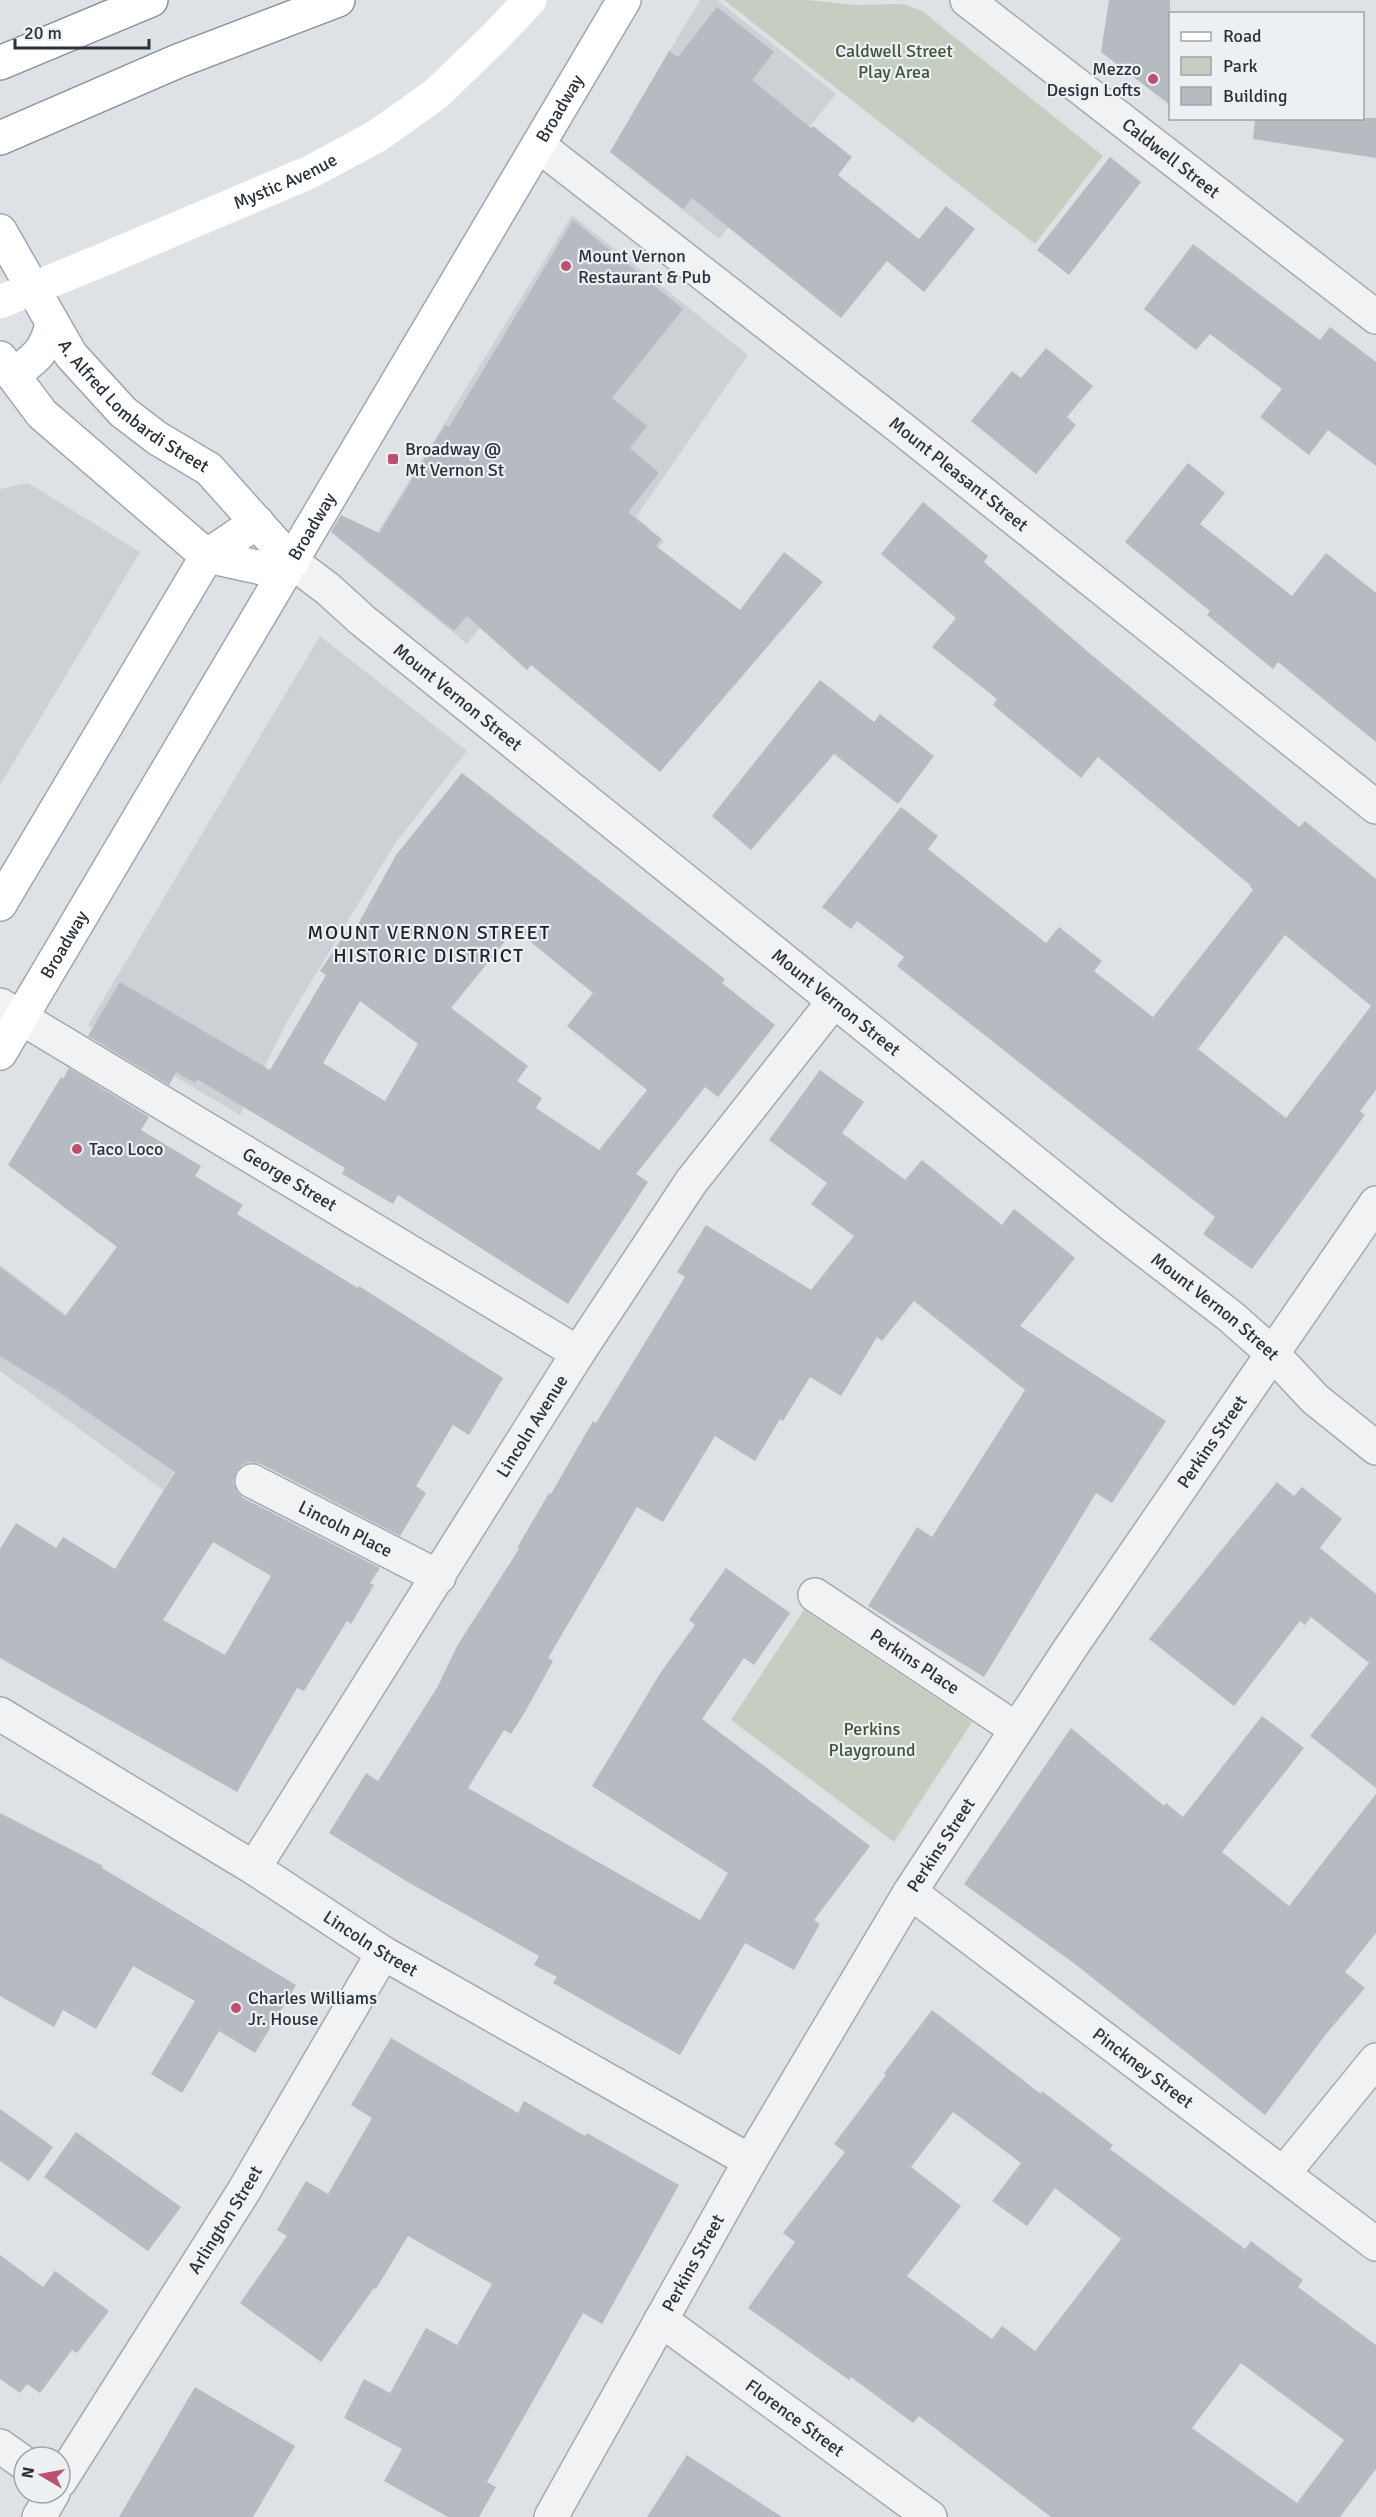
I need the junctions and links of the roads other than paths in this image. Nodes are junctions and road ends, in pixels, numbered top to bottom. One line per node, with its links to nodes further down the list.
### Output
1 (150, 0): 6 (main road)
2 (338, 0): 7 (main road)
3 (530, 0): 10 (main road, Mystic Avenue, bridge)
4 (624, 0): 8 (main road, Broadway)
5 (967, 0): 11 (street, Caldwell Street)
6 (0, 63)
7 (0, 138)
8 (538, 145): 16 (main road, Broadway); 17 (street, Mount Pleasant Street)
9 (0, 231): 12 (main road, A. Alfred Lombardi Street)
10 (0, 302)
11 (1376, 317)
12 (52, 324): 13 (main road); 14 (main road, A. Alfred Lombardi Street)
13 (4, 372): 15 (main road)
14 (257, 522): 15 (main road); 16 (main road, A. Alfred Lombardi Street)
15 (207, 556): 16 (main road); 18 (main road)
16 (289, 567): 19 (street, Mount Vernon Street); 20 (main road, Broadway)
17 (1376, 807)
18 (0, 904)
19 (834, 1001): 23 (street, Lincoln Avenue); 24 (street, Mount Vernon Street)
20 (10, 1012): 21 (main road, Broadway); 23 (street, George Street)
21 (0, 1053)
22 (1376, 1203): 24 (street, Perkins Street)
23 (578, 1353): 27 (street, Lincoln Avenue)
24 (1272, 1353): 25 (street, Mount Vernon Street); 30 (street, Perkins Street)
25 (1376, 1448)
26 (252, 1481): 27 (street, Lincoln Place)
27 (439, 1577): 31 (street, Lincoln Avenue)
28 (815, 1595): 30 (street, Perkins Place)
29 (0, 1714): 31 (street, Lincoln Street)
30 (1016, 1729): 32 (street, Perkins Street)
31 (254, 1868): 33 (street, Lincoln Street)
32 (910, 1892): 35 (street, Perkins Street); 36 (street, Pinckney Street)
33 (383, 1953): 35 (street, Lincoln Street); 39 (street, Arlington Street)
34 (1376, 2060): 36 (street)
35 (750, 2161): 38 (street, Perkins Street)
36 (1284, 2173): 37 (street, Pinckney Street)
37 (1376, 2244)
38 (661, 2320): 40 (street, Perkins Street); 41 (street, Florence Street)
39 (72, 2462)
40 (551, 2517)
41 (930, 2517)

